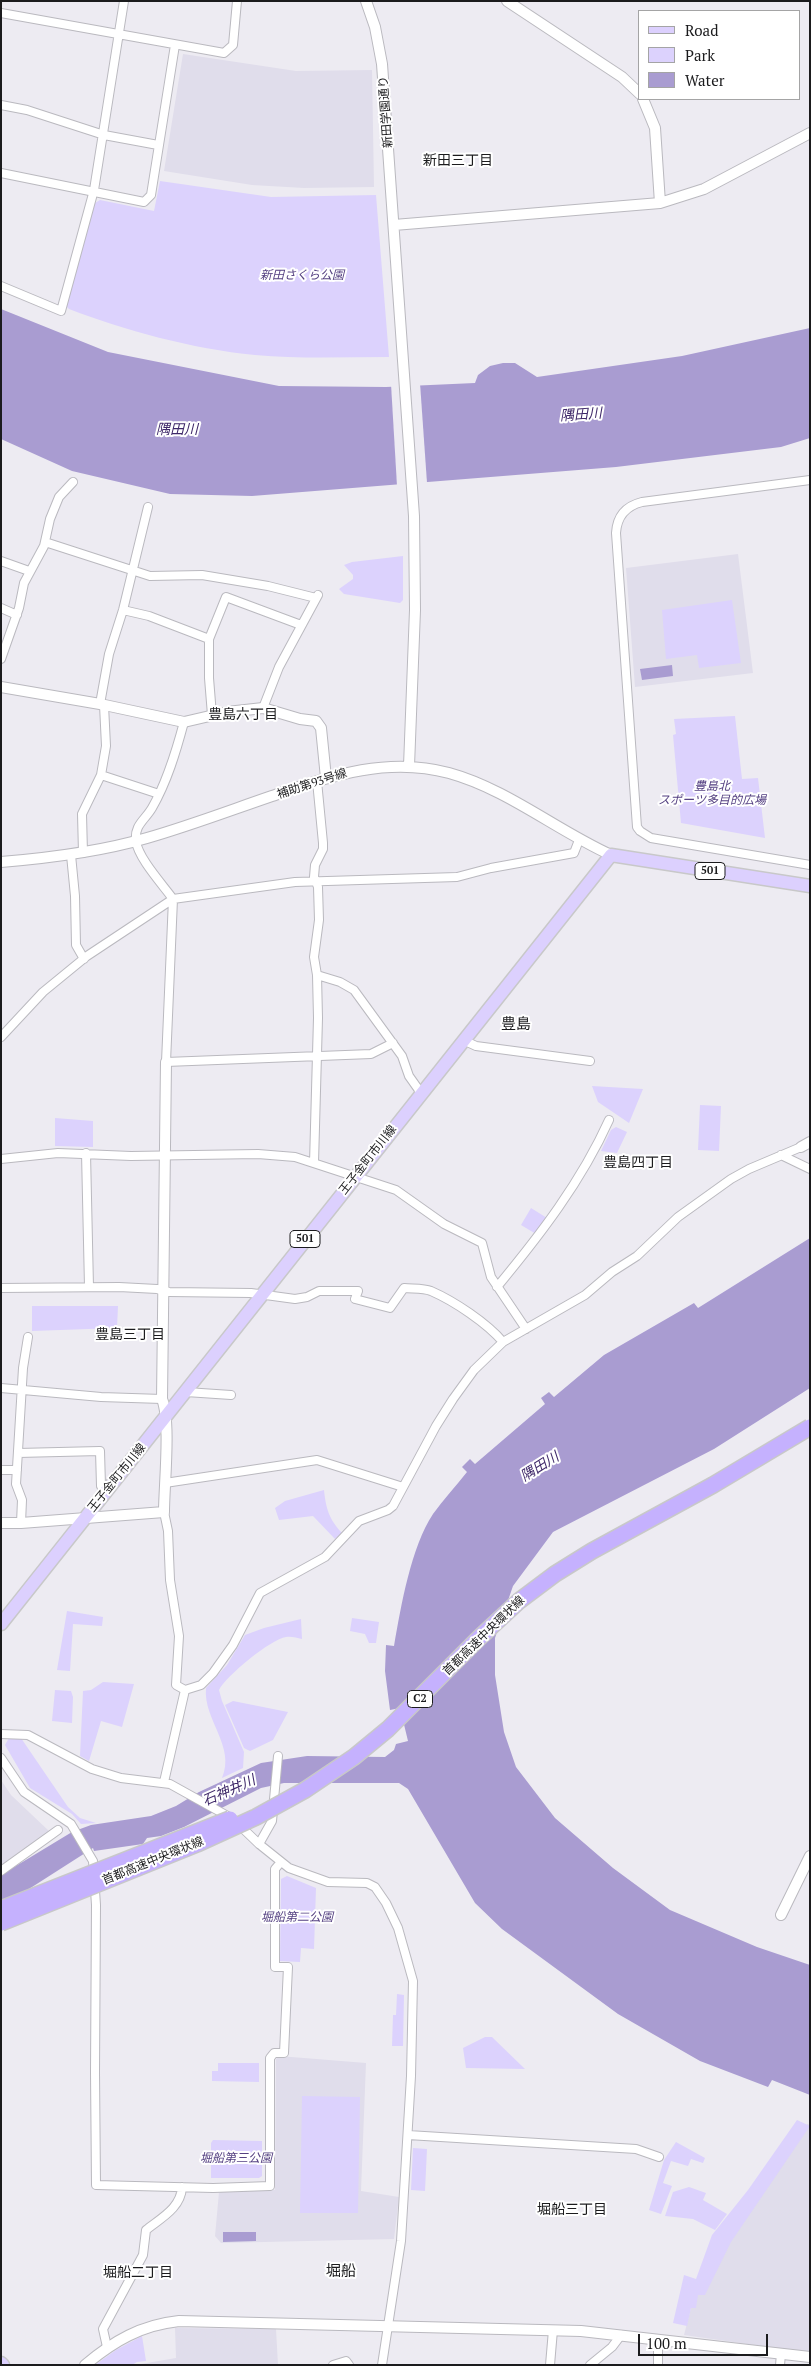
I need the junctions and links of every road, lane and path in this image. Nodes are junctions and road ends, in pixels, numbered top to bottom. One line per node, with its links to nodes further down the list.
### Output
1 (124, 1): 6 (street)
2 (237, 1): 7 (street)
3 (366, 1): 17 (street, 新田学園通り)
4 (507, 1): 8 (street)
5 (1, 13): 6 (street)
6 (119, 34): 7 (street); 12 (street)
7 (175, 45): 13 (street)
8 (638, 92)
9 (643, 100): 16 (street)
10 (1, 105): 12 (street)
11 (810, 133): 16 (street)
12 (104, 136): 13 (street); 15 (street)
13 (158, 146): 15 (street)
14 (1, 172): 15 (street)
15 (93, 193): 18 (street)
16 (660, 203): 17 (street)
17 (394, 225): 37 (street, 新田学園通り)
18 (1, 286)
19 (810, 480): 47 (street)
20 (73, 482): 22 (street)
21 (148, 507): 25 (street)
22 (45, 542): 24 (street); 25 (street)
23 (1, 562): 24 (street)
24 (29, 571): 28 (street)
25 (132, 571): 27 (street); 29 (street)
26 (1, 608): 28 (street)
27 (123, 610): 30 (street); 33 (street)
28 (16, 615): 31 (street)
29 (301, 625): 30 (street); 34 (street)
30 (209, 639): 35 (street)
31 (1, 659)
32 (1, 687): 33 (street)
33 (102, 705): 36 (street); 38 (street)
34 (263, 708): 35 (street); 39 (street)
35 (212, 715): 36 (street)
36 (184, 722): 40 (street)
37 (409, 766): 39 (street, 補助第93号線); 41 (street, 補助第93号線)
38 (101, 775): 40 (street); 43 (street)
39 (322, 779): 42 (street, 補助第93号線); 48 (street)
40 (159, 794): 42 (street)
41 (579, 840): 45 (street, 補助第93号線); 48 (street)
42 (136, 841): 43 (street, 補助第93号線); 50 (street)
43 (83, 853): 44 (street, 補助第93号線)
44 (71, 855): 46 (street, 補助第93号線); 51 (street)
45 (611, 855): 49 (main road, 501); 54 (main road, 王子金町市川線 / 501)
46 (1, 862)
47 (810, 865)
48 (316, 881): 50 (street); 52 (street)
49 (810, 886)
50 (173, 899): 51 (street); 58 (street)
51 (84, 959): 53 (street)
52 (317, 975): 55 (street); 56 (street)
53 (1, 1037)
54 (463, 1040): 57 (street); 59 (main road, 王子金町市川線 / 501)
55 (393, 1043): 56 (street); 59 (street)
56 (317, 1056): 58 (street); 66 (street)
57 (590, 1061)
58 (166, 1062): 64 (street)
59 (420, 1093): 68 (main road, 王子金町市川線 / 501)
60 (609, 1120): 70 (street)
61 (806, 1144): 63 (street)
62 (86, 1153): 64 (street); 65 (street); 69 (street)
63 (781, 1155): 67 (street); 74 (street)
64 (164, 1156): 66 (street); 72 (street)
65 (1, 1158)
66 (314, 1163): 68 (street)
67 (810, 1169)
68 (354, 1177): 70 (street); 73 (main road, 王子金町市川線 / 501)
69 (89, 1287): 71 (street); 72 (street)
70 (497, 1287): 74 (street)
71 (1, 1288)
72 (163, 1291): 73 (street); 81 (street)
73 (261, 1296): 76 (street); 79 (main road, 王子金町市川線 / 501)
74 (526, 1329): 76 (street)
75 (28, 1337): 78 (street)
76 (503, 1342): 89 (street)
77 (1, 1388): 78 (street)
78 (21, 1390): 81 (street); 85 (street)
79 (186, 1392): 80 (street); 82 (main road, 王子金町市川線 / 501)
80 (231, 1395)
81 (162, 1399): 82 (street)
82 (165, 1419): 88 (street); 90 (main road, 王子金町市川線 / 501)
83 (810, 1423): 107 (highway, 首都高速中央環状線 / C2, bridge)
84 (810, 1427): 102 (highway, 首都高速中央環状線 / C2, bridge)
85 (18, 1453): 87 (street); 90 (street)
86 (1, 1470): 87 (street)
87 (17, 1470): 94 (street)
88 (165, 1483): 89 (street); 91 (street)
89 (403, 1487): 96 (street)
90 (105, 1492): 92 (main road, 王子金町市川線 / 501)
91 (164, 1512): 92 (street); 96 (street)
92 (84, 1518): 94 (street); 95 (main road, 王子金町市川線 / 501)
93 (1, 1523): 94 (street)
94 (21, 1523)
95 (1, 1624)
96 (185, 1690): 100 (street)
97 (1, 1734): 100 (street)
98 (278, 1756): 103 (street)
99 (1, 1758): 113 (street)
100 (167, 1783): 103 (street)
101 (58, 1830): 106 (street)
102 (197, 1844): 109 (highway, 首都高速中央環状線 / C2, bridge); 110 (highway, C2, bridge)
103 (259, 1844): 105 (street)
104 (810, 1856): 108 (street)
105 (281, 1862): 111 (street); 113 (street)
106 (1, 1870)
107 (1, 1909)
108 (780, 1915)
109 (1, 1923)
110 (1, 1934)
111 (408, 2135): 112 (street); 114 (street)
112 (659, 2157)
113 (182, 2186): 118 (street)
114 (388, 2325): 115 (street); 118 (street); 124 (street)
115 (553, 2330): 116 (street); 125 (street)
116 (621, 2335): 117 (street); 126 (street)
117 (658, 2339): 119 (street); 127 (street)
118 (107, 2347): 121 (street)
119 (781, 2354): 120 (street); 128 (street)
120 (810, 2357)
121 (85, 2365)
122 (333, 2365): 123 (street)
123 (349, 2365)
124 (382, 2365)
125 (550, 2365)
126 (590, 2365)
127 (658, 2365)
128 (780, 2365)

